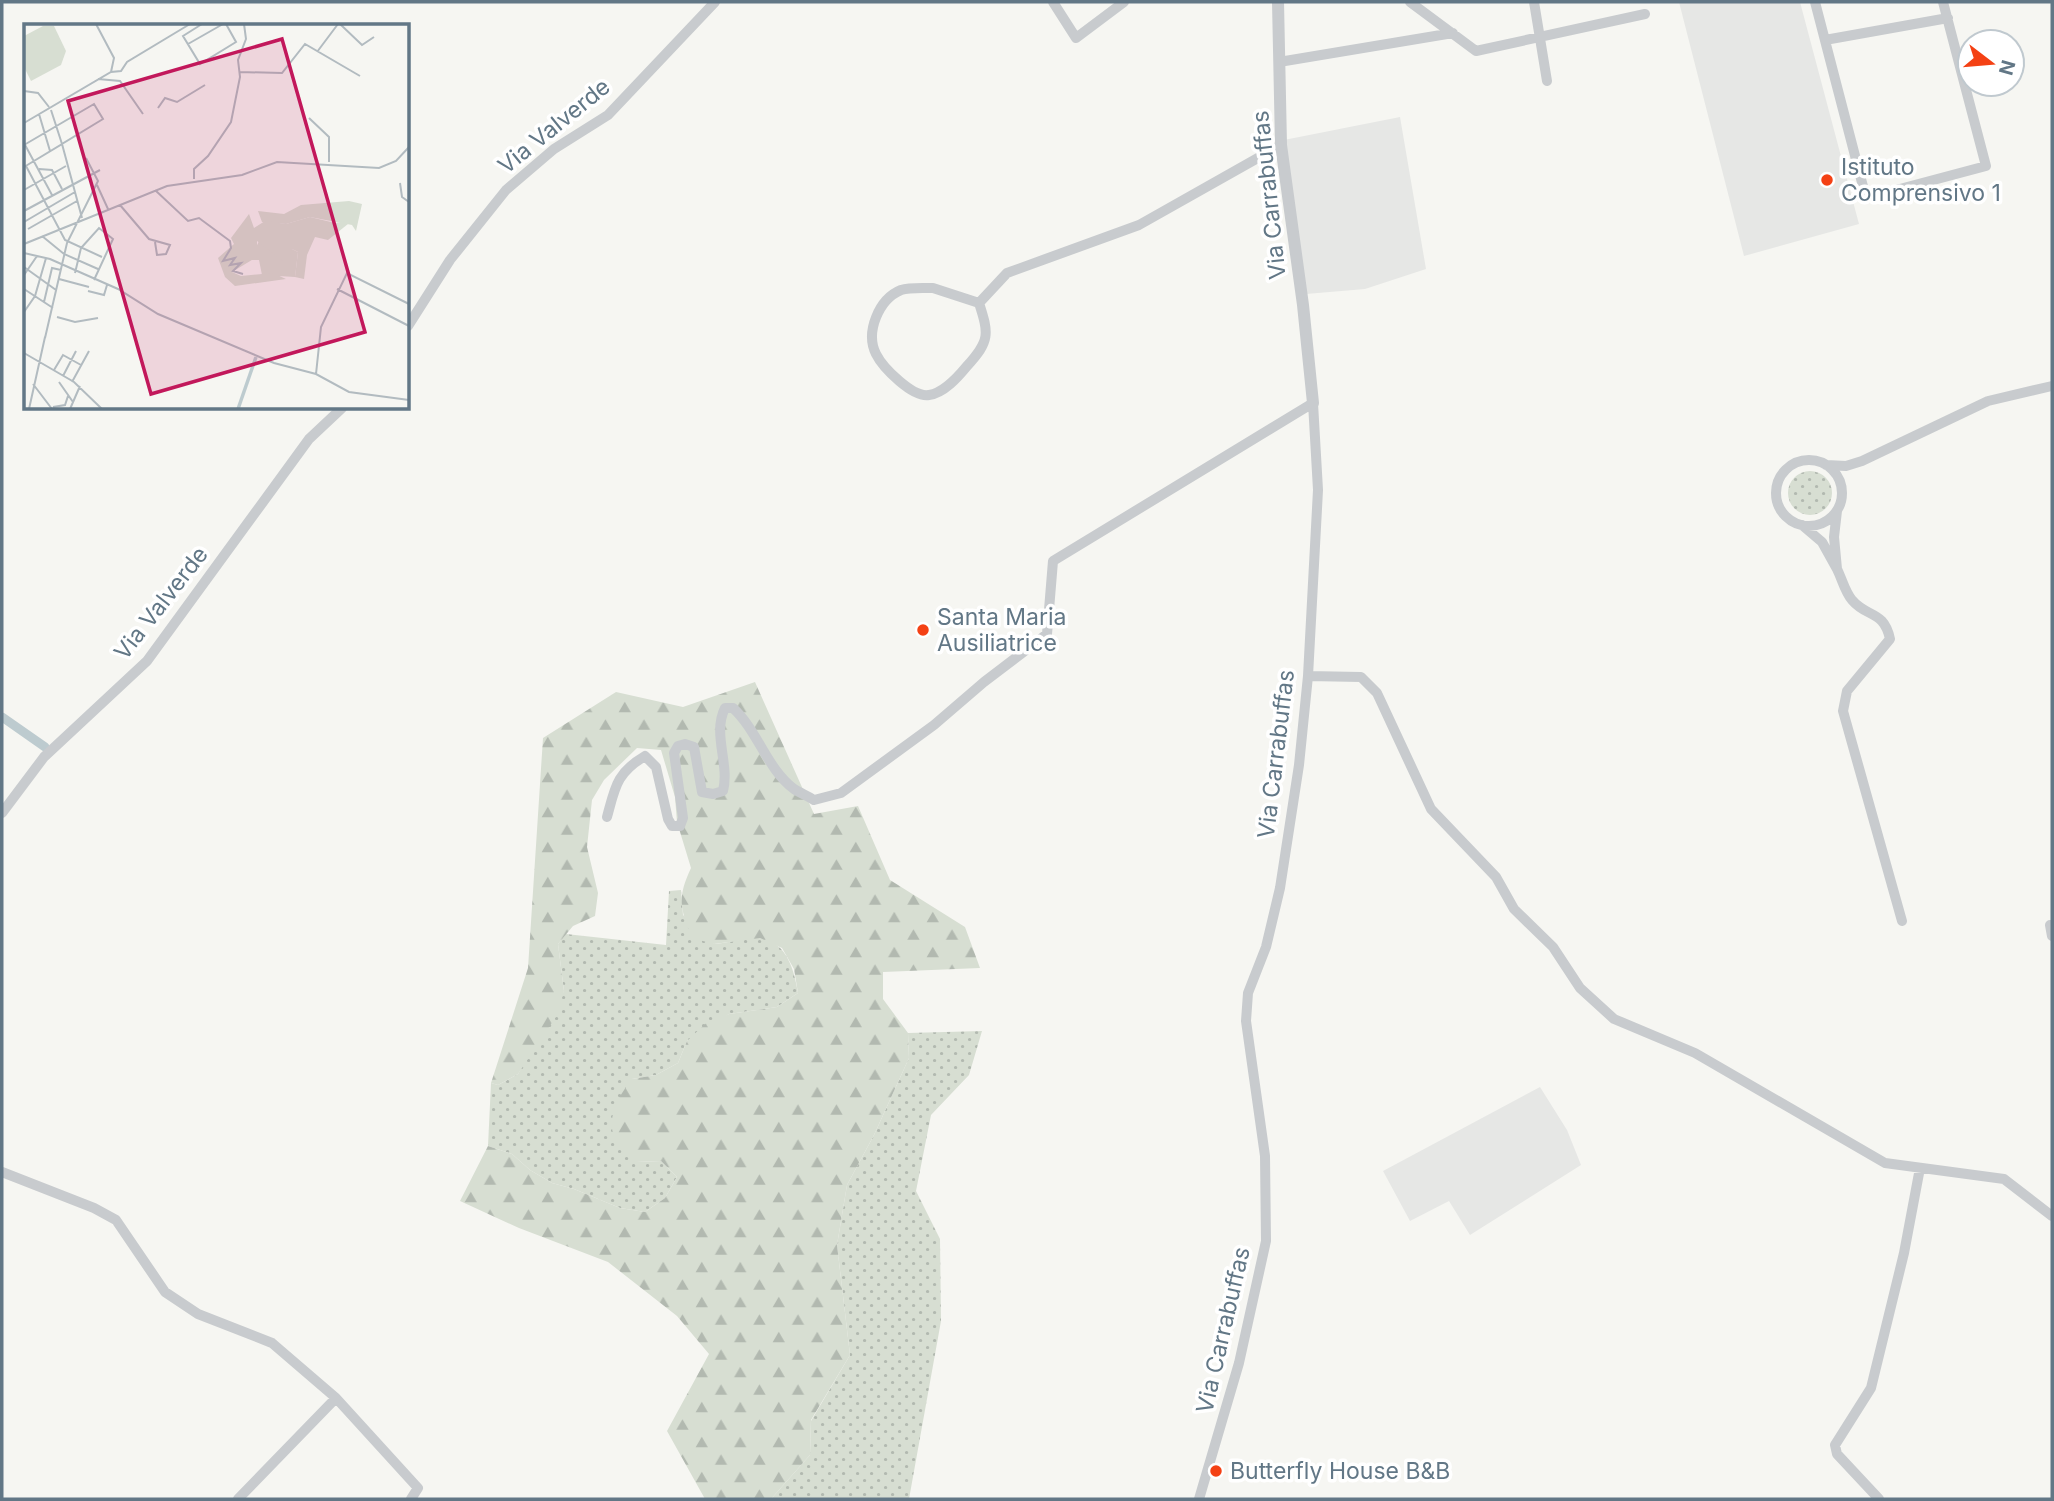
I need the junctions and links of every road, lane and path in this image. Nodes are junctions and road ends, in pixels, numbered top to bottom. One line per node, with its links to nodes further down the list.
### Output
1 (715, 2): 18 (street, Via Valverde)
2 (1053, 2): 3 (street)
3 (1124, 2)
4 (1278, 2): 14 (street, Via Carrabuffas)
5 (1410, 2): 11 (street)
6 (1534, 2): 12 (street)
7 (1815, 2): 13 (street)
8 (1943, 2): 10 (street)
9 (1645, 14): 12 (street)
10 (1948, 18): 13 (street); 13 (street)
11 (1453, 33): 12 (street); 14 (street)
12 (1540, 38): 15 (street)
13 (1825, 40)
14 (1279, 62): 16 (street, Via Carrabuffas)
15 (1547, 81)
16 (1281, 145): 17 (street); 20 (street, Via Carrabuffas)
17 (979, 303): 17 (street)
18 (410, 323)
19 (2052, 386): 23 (street)
20 (1313, 403): 28 (street, Via Carrabuffas); 30 (street)
21 (340, 410): 29 (street, Via Valverde)
22 (1826, 465): 23 (street); 24 (street); 26 (street)
23 (1846, 466): 24 (street)
24 (1840, 482): 25 (street)
25 (1837, 509): 26 (street); 27 (street)
26 (1802, 525): 27 (street)
27 (1837, 569): 31 (street)
28 (1308, 676): 32 (street); 38 (street, Via Carrabuffas)
29 (2, 813)
30 (607, 817)
31 (1902, 921)
32 (1920, 1168): 34 (street); 39 (street)
33 (2, 1172): 35 (street)
34 (2052, 1216)
35 (336, 1398): 36 (street); 37 (street)
36 (238, 1499)
37 (411, 1499)
38 (1199, 1499)
39 (1879, 1499)

